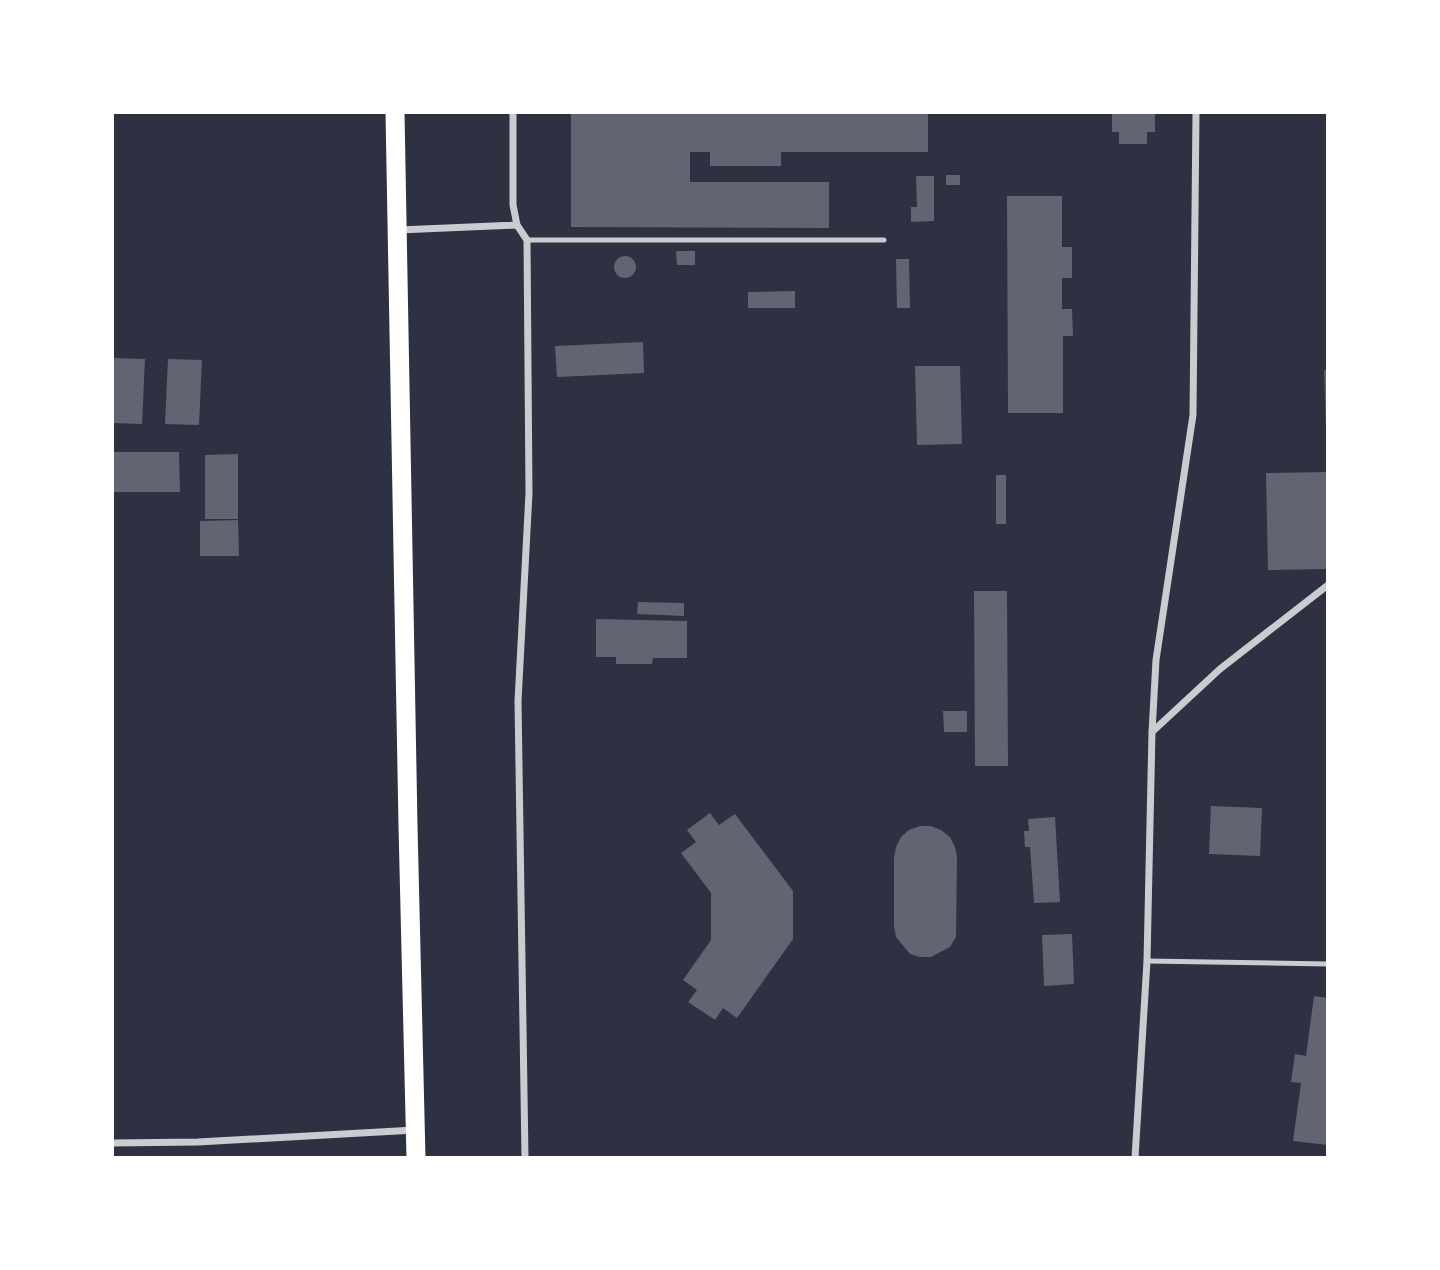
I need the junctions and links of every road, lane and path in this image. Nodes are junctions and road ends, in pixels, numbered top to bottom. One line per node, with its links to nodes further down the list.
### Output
1 (396, 112): 5 (highway)
2 (513, 112): 4 (street)
3 (1196, 112): 9 (street)
4 (517, 225): 5 (street); 6 (street)
5 (398, 230): 12 (highway)
6 (527, 240): 7 (lane); 15 (street)
7 (884, 240)
8 (1328, 585): 9 (street)
9 (1152, 732): 10 (street)
10 (1147, 961): 11 (lane); 16 (street)
11 (1328, 964)
12 (415, 1130): 13 (street); 14 (highway)
13 (112, 1143)
14 (416, 1158)
15 (525, 1158)
16 (1135, 1158)

